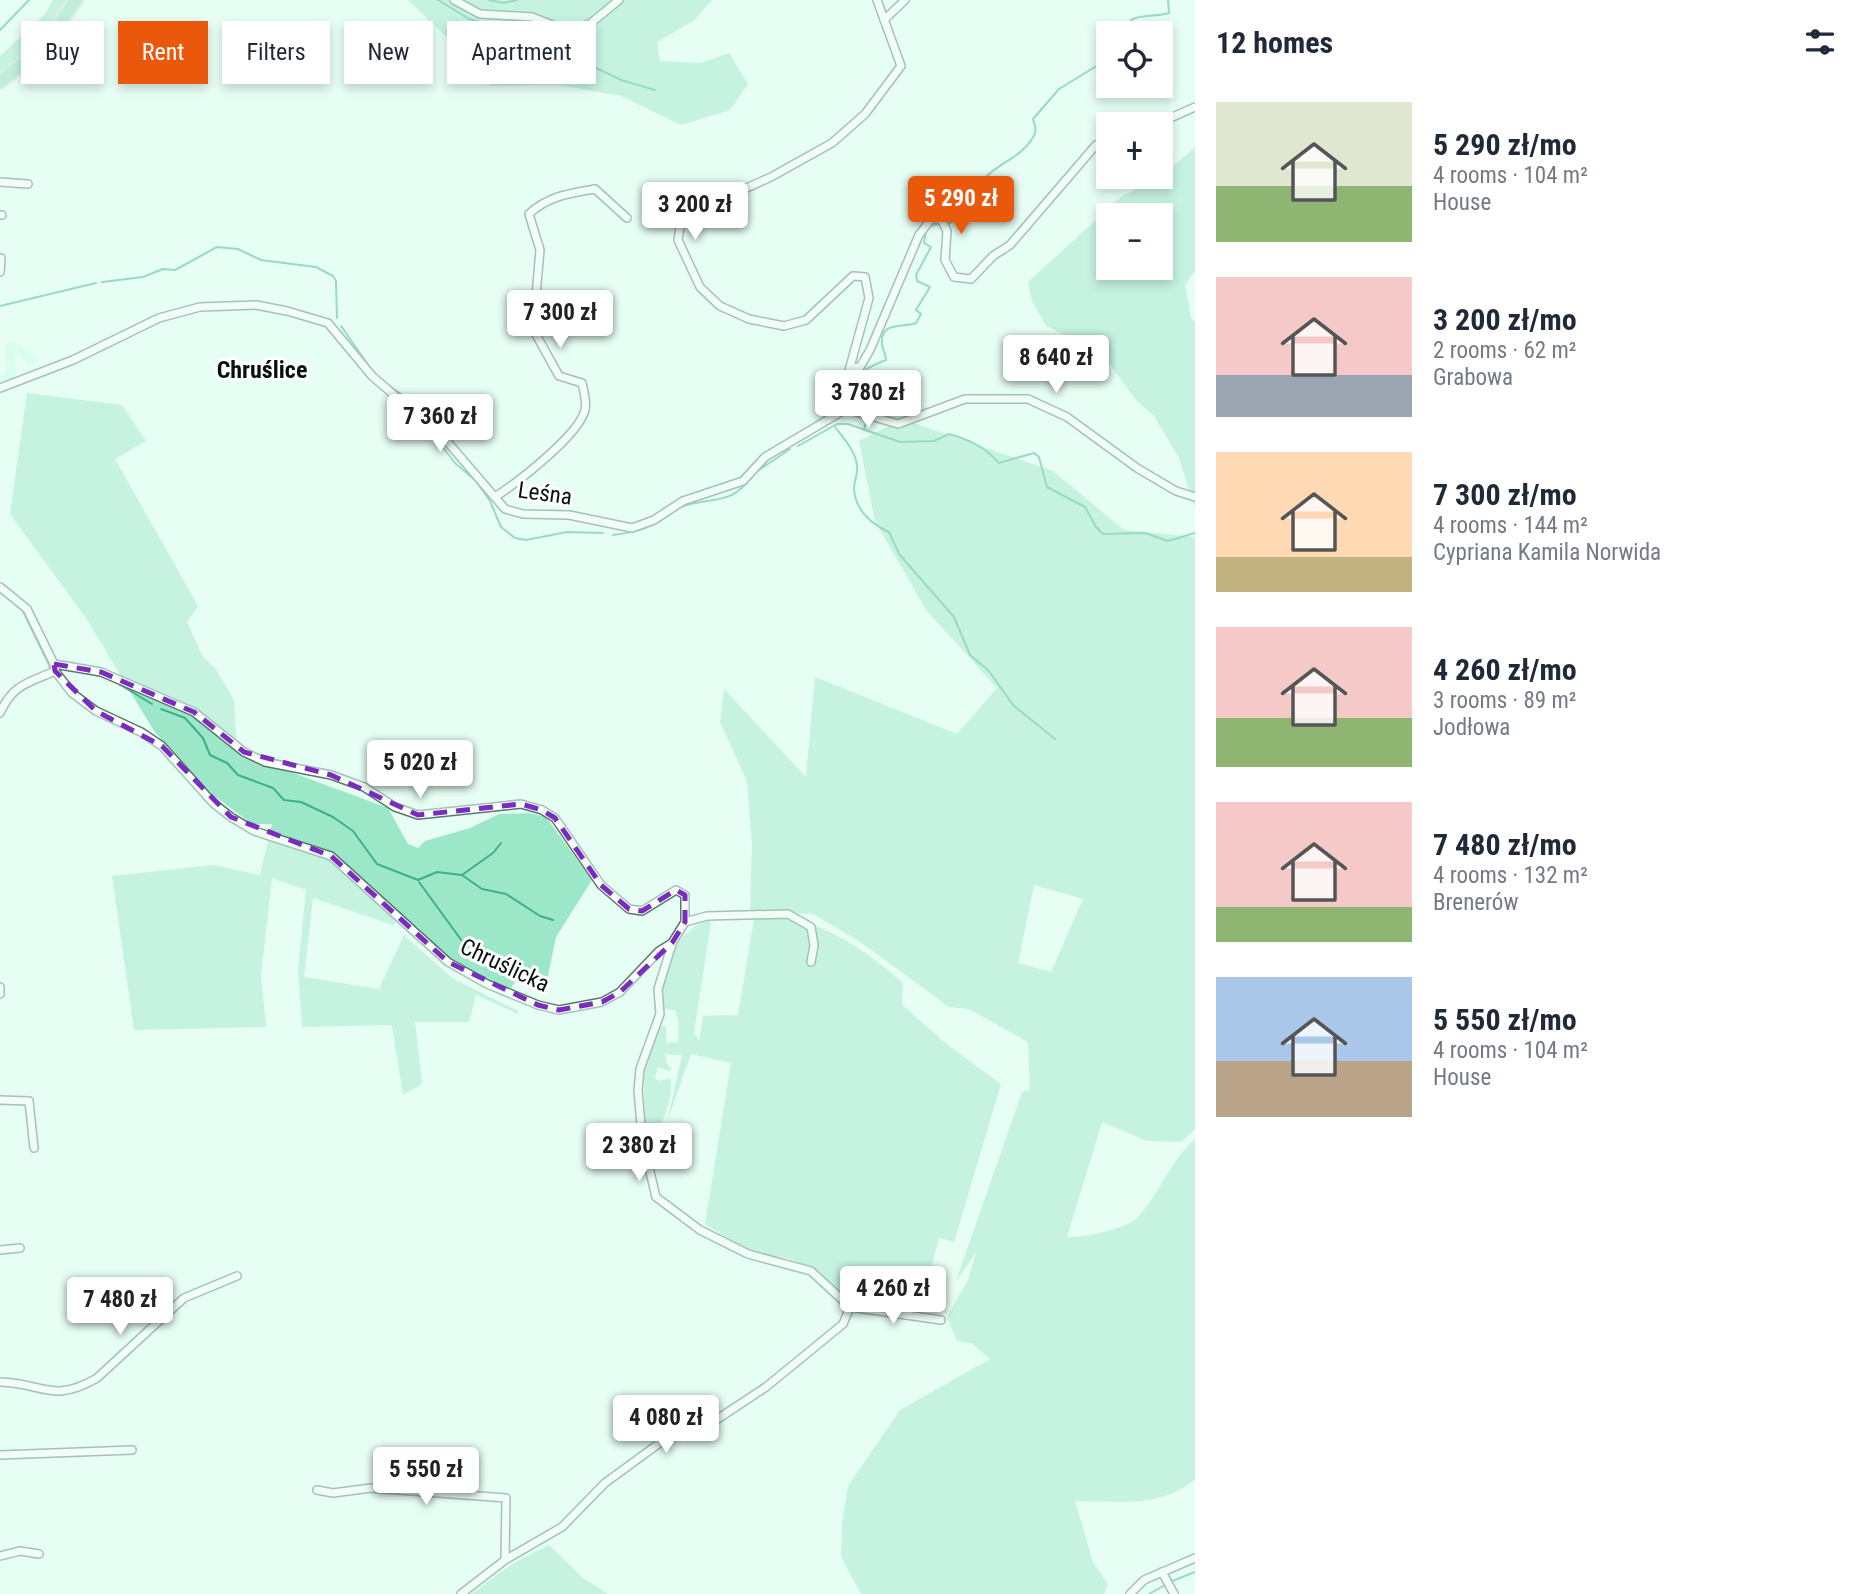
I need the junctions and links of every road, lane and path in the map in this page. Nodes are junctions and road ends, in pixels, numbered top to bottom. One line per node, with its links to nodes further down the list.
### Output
1 (76, 0): 7 (main road)
2 (454, 0): 3 (street)
3 (619, 0)
4 (877, 0): 6 (street)
5 (905, 0): 6 (street)
6 (884, 20): 16 (street)
7 (0, 82)
8 (1195, 107): 9 (street)
9 (1173, 117)
10 (1096, 145): 16 (street)
11 (0, 182): 12 (street)
12 (28, 184)
13 (627, 218): 19 (street)
14 (1, 258): 15 (street)
15 (0, 272)
16 (850, 368): 18 (street)
17 (0, 388): 19 (street, Leśna)
18 (846, 406): 19 (street, Leśna); 20 (street)
19 (495, 497)
20 (1195, 497)
21 (0, 587): 22 (street, Chruślicka)
22 (55, 668): 23 (street); 24 (street); 25 (street, Chruślicka)
23 (0, 713)
24 (685, 922): 25 (street, Chruślicka); 26 (street)
25 (672, 943): 34 (street)
26 (811, 962)
27 (0, 987): 28 (street)
28 (0, 994)
29 (0, 1100): 30 (street)
30 (34, 1148)
31 (20, 1248): 32 (street)
32 (0, 1250)
33 (237, 1276): 36 (street)
34 (849, 1307): 35 (street); 43 (street)
35 (941, 1320)
36 (0, 1382)
37 (132, 1450): 38 (street)
38 (0, 1455)
39 (317, 1490): 43 (street)
40 (39, 1554): 41 (street)
41 (0, 1556)
42 (1195, 1558): 44 (street)
43 (505, 1560): 46 (street)
44 (1163, 1574): 45 (street); 47 (street)
45 (1173, 1592)
46 (461, 1594)
47 (1130, 1594)

